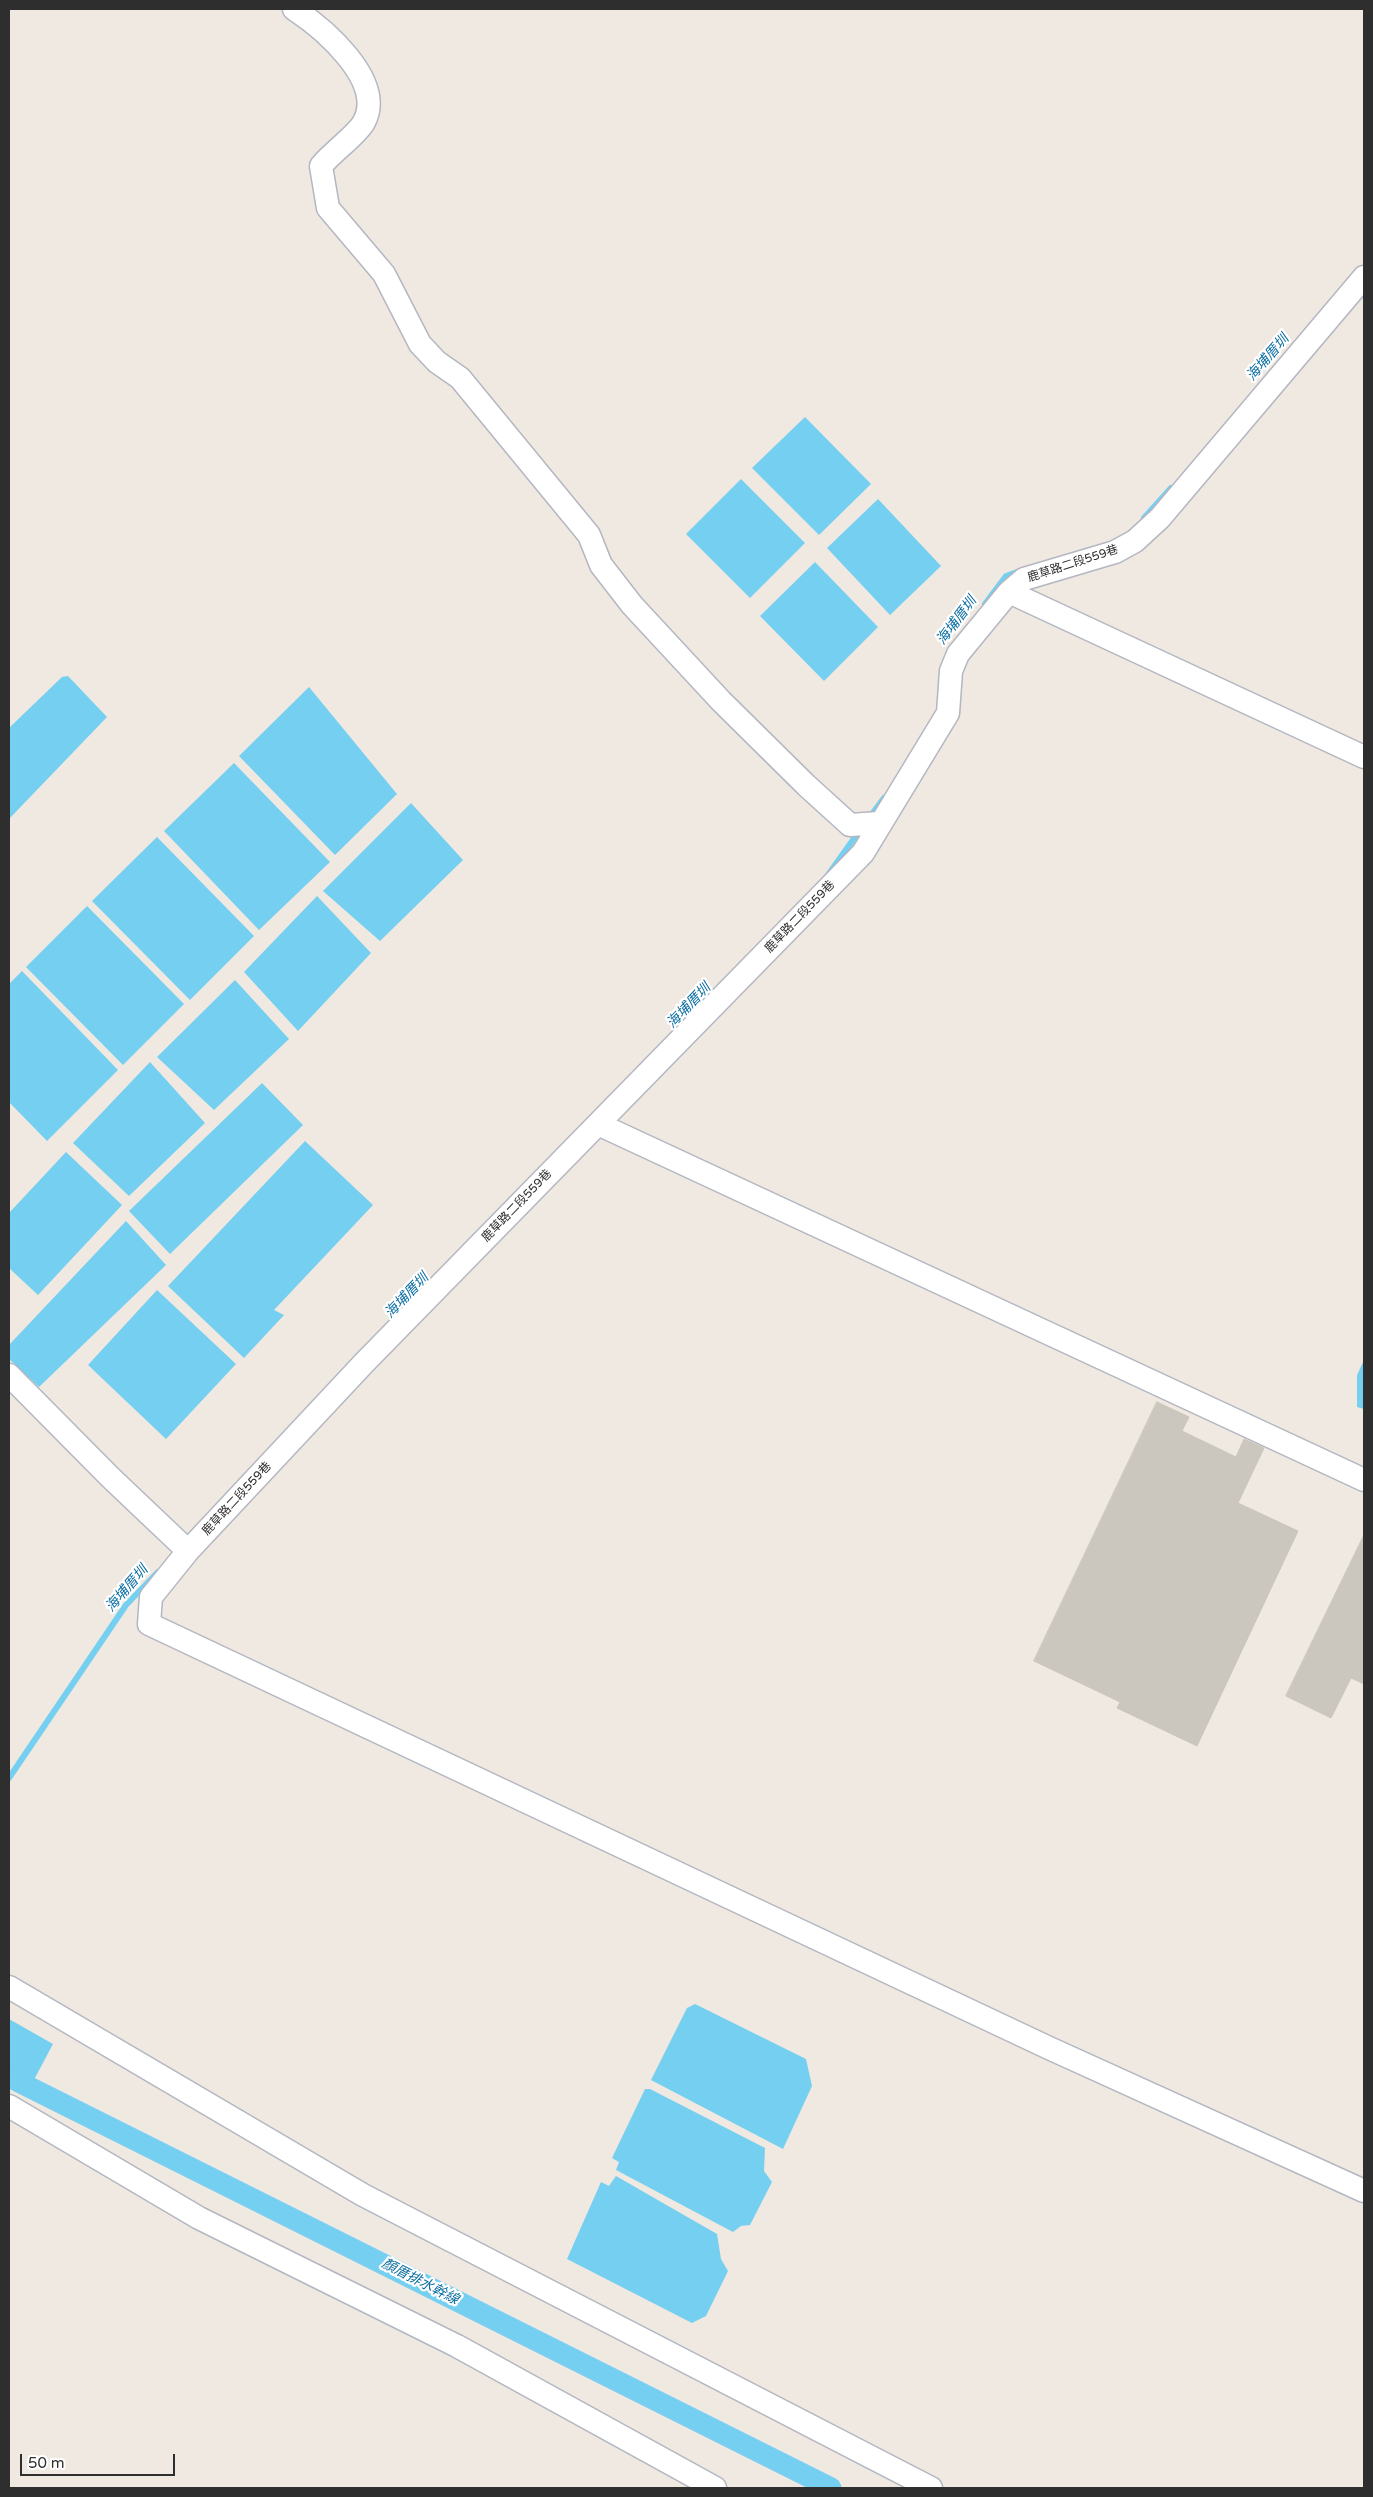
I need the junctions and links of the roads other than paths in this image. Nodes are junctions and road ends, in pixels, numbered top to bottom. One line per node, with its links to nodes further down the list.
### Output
1 (294, 9): 5 (street)
2 (1364, 277): 3 (street, 鹿草路二段559巷)
3 (1009, 592): 4 (street); 5 (street, 鹿草路二段559巷)
4 (1364, 757)
5 (879, 823): 6 (street, 鹿草路二段559巷)
6 (598, 1124): 8 (street); 9 (street, 鹿草路二段559巷)
7 (9, 1375): 9 (street)
8 (1364, 1480)
9 (188, 1551): 12 (street, 鹿草路二段559巷)
10 (9, 1987): 14 (street)
11 (9, 2106): 13 (street)
12 (1364, 2191)
13 (715, 2488)
14 (930, 2488)

